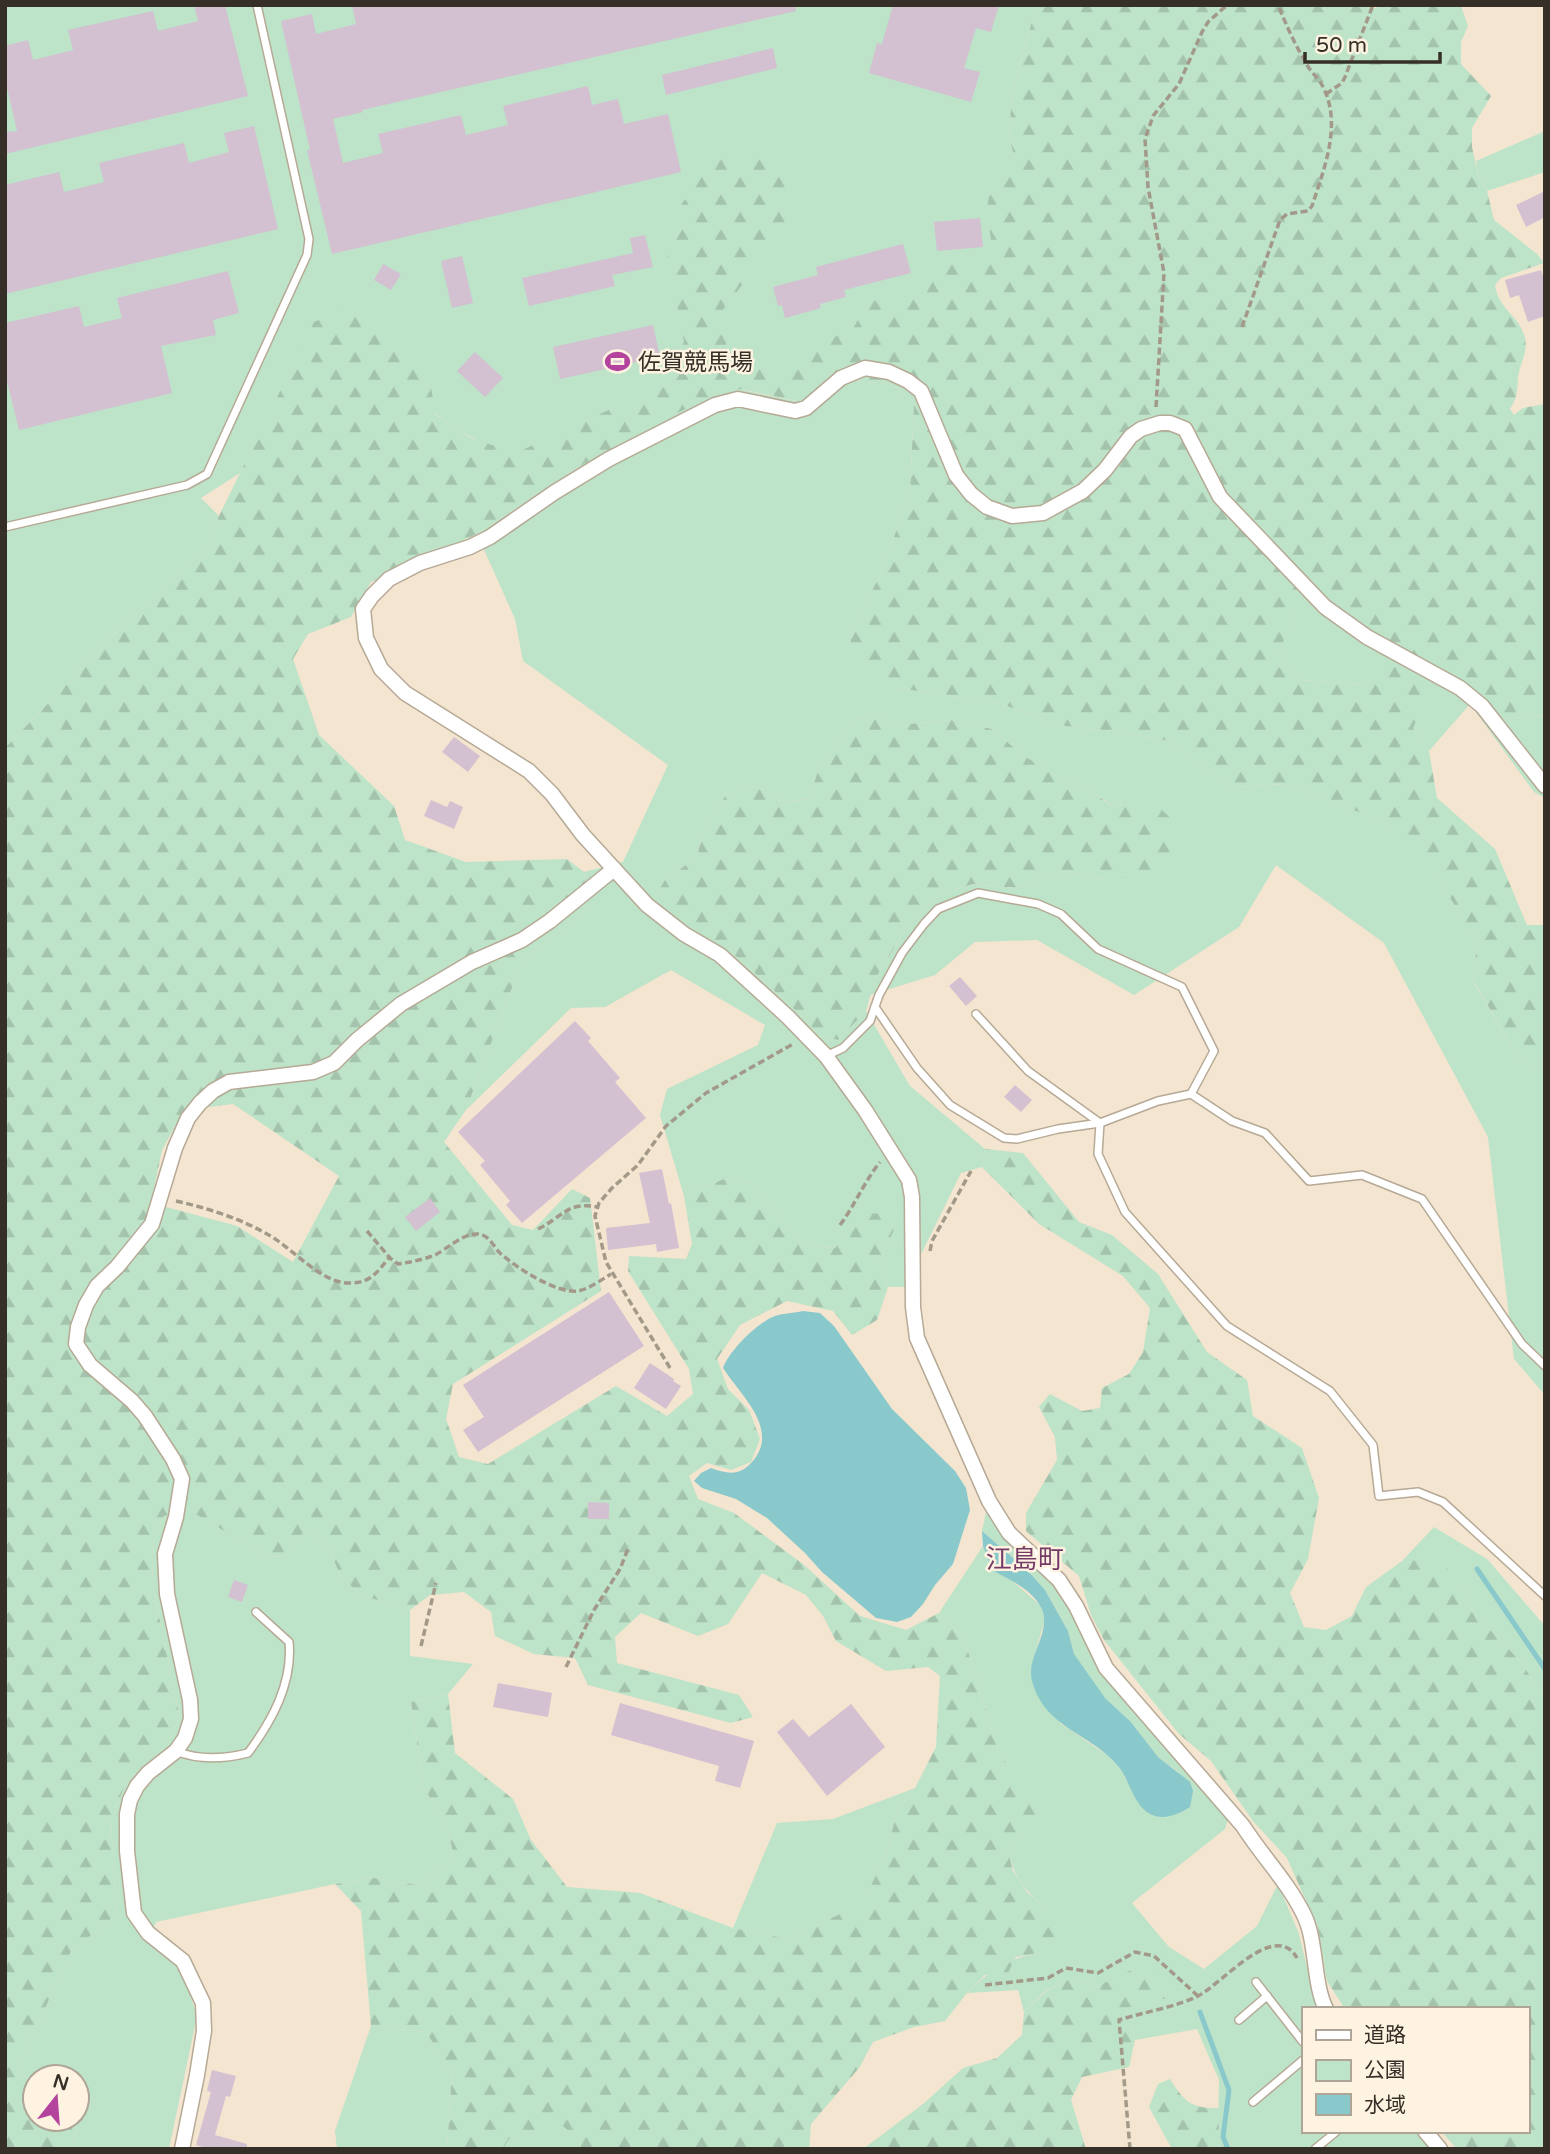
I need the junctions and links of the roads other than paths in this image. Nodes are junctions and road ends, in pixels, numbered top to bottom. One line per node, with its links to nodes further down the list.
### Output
1 (257, 5): 2 (lane)
2 (5, 527)
3 (1545, 786): 4 (street)
4 (614, 869): 7 (street); 13 (street)
5 (875, 1007): 7 (lane); 8 (lane); 9 (lane)
6 (976, 1014): 9 (lane)
7 (826, 1056): 16 (street)
8 (1191, 1094): 9 (lane); 10 (lane)
9 (1100, 1123): 11 (lane)
10 (1545, 1366)
11 (1545, 1596)
12 (256, 1612): 13 (lane)
13 (176, 1751): 23 (street)
14 (1256, 1982): 15 (lane)
15 (1267, 1996): 17 (lane); 18 (lane)
16 (1326, 2007)
17 (1239, 2020)
18 (1302, 2041)
19 (1302, 2061): 20 (lane)
20 (1253, 2102)
21 (1335, 2133): 24 (lane)
22 (1427, 2133): 25 (street)
23 (182, 2149)
24 (1315, 2149)
25 (1440, 2149)

